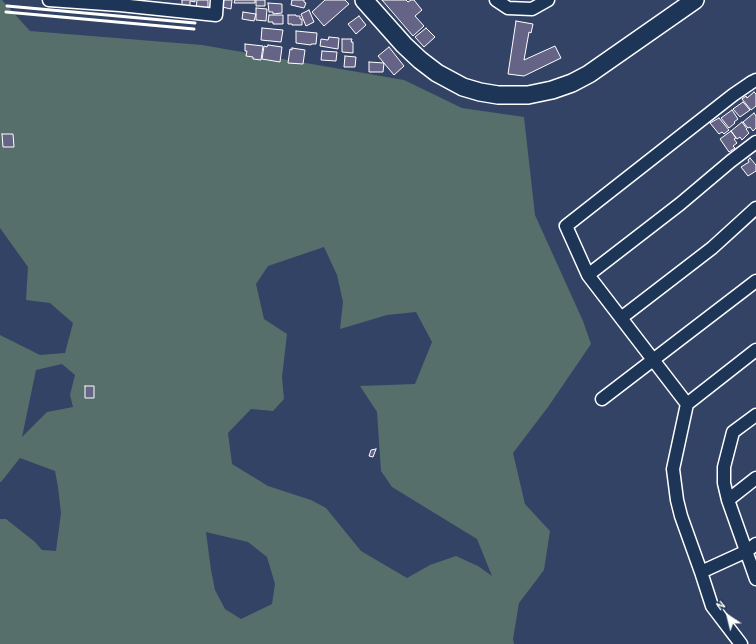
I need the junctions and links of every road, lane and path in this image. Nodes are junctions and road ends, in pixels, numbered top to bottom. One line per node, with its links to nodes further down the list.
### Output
1 (49, 0): 2 (street)
2 (217, 0)
3 (364, 0): 6 (street)
4 (496, 0): 5 (street)
5 (548, 0)
6 (695, 0)
7 (756, 80): 10 (street)
8 (756, 142): 10 (street)
9 (756, 208): 12 (street)
10 (588, 275): 12 (street)
11 (756, 281): 14 (street)
12 (621, 318): 14 (street)
13 (756, 350): 16 (street)
14 (654, 360): 15 (street); 16 (street)
15 (602, 399)
16 (688, 404): 21 (street)
17 (756, 415): 19 (street)
18 (756, 478): 19 (street)
19 (728, 500): 20 (street)
20 (751, 548): 21 (street); 22 (street)
21 (701, 572): 23 (street)
22 (756, 579)
23 (741, 644)

